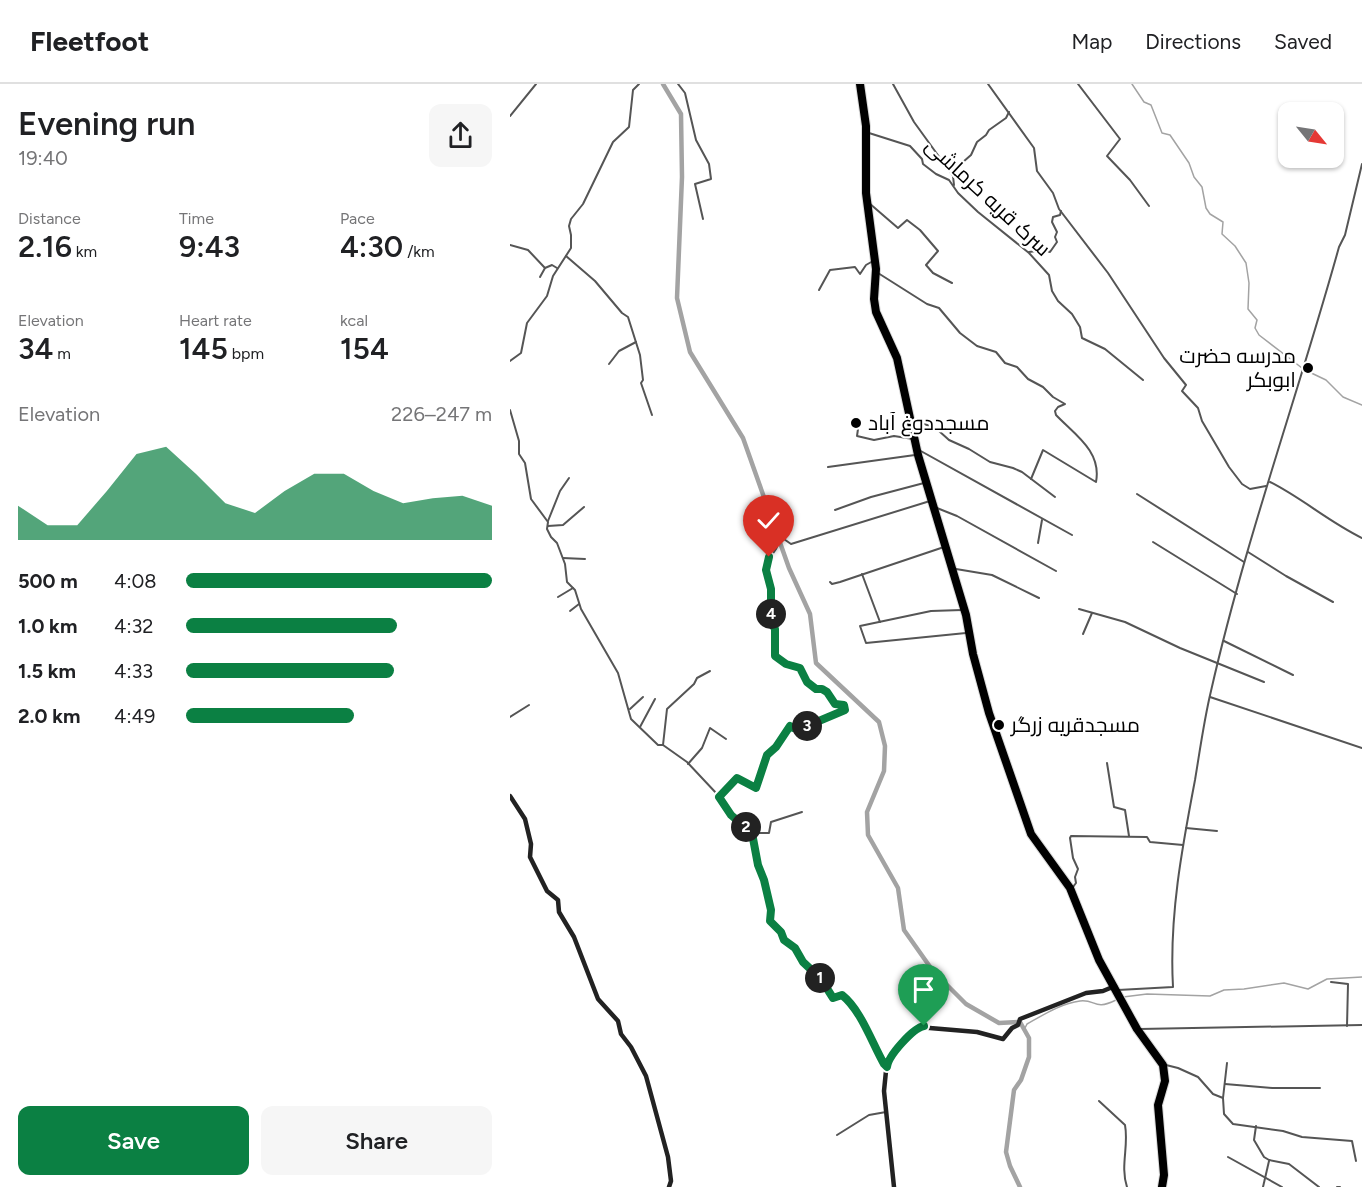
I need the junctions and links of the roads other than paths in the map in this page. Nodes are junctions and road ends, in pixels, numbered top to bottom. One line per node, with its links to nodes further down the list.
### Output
1 (536, 84): 9 (street)
2 (639, 84): 20 (street)
3 (678, 84): 17 (street)
4 (860, 84): 10 (highway)
5 (893, 84): 12 (street)
6 (988, 84): 8 (street)
7 (1078, 84): 15 (street)
8 (1009, 112): 12 (street); 16 (street)
9 (510, 116)
10 (866, 132): 13 (street, سرک قریه کرماشی); 14 (highway)
11 (1362, 164): 41 (street)
12 (953, 176): 13 (street)
13 (954, 185): 19 (street, سرک قریه کرماشی)
14 (867, 201): 21 (highway); 26 (street)
15 (1149, 206)
16 (1061, 211): 19 (street); 43 (street)
17 (703, 219)
18 (510, 245): 23 (street)
19 (1028, 252): 31 (street, سرک قریه کرماشی)
20 (566, 255): 22 (street); 28 (street)
21 (874, 261): 24 (highway); 27 (street)
22 (557, 267): 23 (street); 29 (street)
23 (545, 268): 25 (street)
24 (875, 272): 34 (highway); 40 (street)
25 (540, 277)
26 (952, 283)
27 (819, 290)
28 (636, 342): 30 (street); 33 (street)
29 (510, 361)
30 (609, 364)
31 (1143, 380)
32 (510, 410): 50 (street)
33 (652, 415)
34 (910, 420): 36 (highway); 40 (street)
35 (859, 422): 36 (street)
36 (914, 439): 37 (highway)
37 (917, 452): 38 (street); 42 (highway); 49 (street)
38 (828, 467)
39 (569, 478): 50 (street)
40 (1031, 479): 45 (street)
41 (1269, 481): 43 (street); 53 (street)
42 (927, 482): 46 (highway); 48 (street)
43 (1267, 486): 57 (street)
44 (1137, 494): 60 (street)
45 (1055, 497)
46 (933, 504): 56 (highway); 62 (street); 96 (street)
47 (584, 507): 51 (street)
48 (835, 510)
49 (1043, 519): 52 (street); 55 (street)
50 (548, 522): 51 (street)
51 (548, 526): 58 (street)
52 (1072, 535)
53 (1362, 538)
54 (1153, 542): 66 (street)
55 (1038, 543)
56 (947, 546): 61 (highway); 63 (street)
57 (1248, 552): 60 (street); 69 (street)
58 (562, 558): 59 (street); 65 (street)
59 (585, 559)
60 (1245, 563): 66 (street)
61 (953, 569): 68 (street); 72 (highway)
62 (1056, 571)
63 (862, 573): 64 (street); 75 (street)
64 (830, 582)
65 (573, 588): 67 (street); 70 (street)
66 (1237, 594): 78 (street)
67 (558, 597)
68 (1039, 598)
69 (1333, 602)
70 (579, 604): 73 (street); 87 (street)
71 (1079, 609): 74 (street)
72 (964, 610): 75 (street); 76 (highway)
73 (570, 611)
74 (1092, 613): 77 (street); 79 (street)
75 (880, 622): 76 (street)
76 (969, 633): 103 (highway)
77 (1083, 634)
78 (1224, 641): 79 (street); 81 (street)
79 (1219, 662): 82 (street); 84 (street)
80 (710, 671): 91 (street)
81 (1293, 675)
82 (1264, 682)
83 (643, 697): 87 (street)
84 (1210, 697): 92 (street); 98 (street)
85 (656, 699): 89 (street)
86 (529, 705): 88 (street)
87 (629, 710): 89 (street)
88 (510, 717)
89 (640, 727): 91 (street)
90 (726, 739): 94 (street)
91 (663, 745): 94 (street)
92 (1362, 748)
93 (1107, 763): 101 (street)
94 (688, 764): 96 (street)
95 (510, 796): 123 (street)
96 (719, 797): 100 (street)
97 (802, 812): 100 (street)
98 (1186, 828): 99 (street); 102 (street)
99 (1217, 831)
100 (752, 833): 111 (street)
101 (1129, 836): 102 (street); 103 (street)
102 (1183, 845): 105 (street)
103 (1070, 888): 105 (highway)
104 (1331, 982): 107 (street)
105 (1116, 988): 108 (highway); 111 (street)
106 (1362, 1025): 107 (street)
107 (1347, 1026): 108 (street)
108 (1137, 1029): 110 (highway)
109 (1227, 1063): 112 (street)
110 (1163, 1065): 114 (street); 126 (highway)
111 (887, 1067): 116 (street)
112 (1225, 1084): 113 (street); 114 (street)
113 (1320, 1088)
114 (1222, 1098): 117 (street)
115 (1099, 1101): 125 (street)
116 (886, 1112): 118 (street); 124 (street)
117 (1256, 1126): 120 (street); 121 (street)
118 (837, 1135)
119 (1228, 1157): 122 (street)
120 (1269, 1160): 122 (street); 129 (street)
121 (1356, 1161)
122 (1265, 1178): 127 (street); 128 (street)
123 (669, 1187)
124 (894, 1187)
125 (1127, 1187)
126 (1162, 1187)
127 (1263, 1187)
128 (1282, 1187)
129 (1319, 1187)

